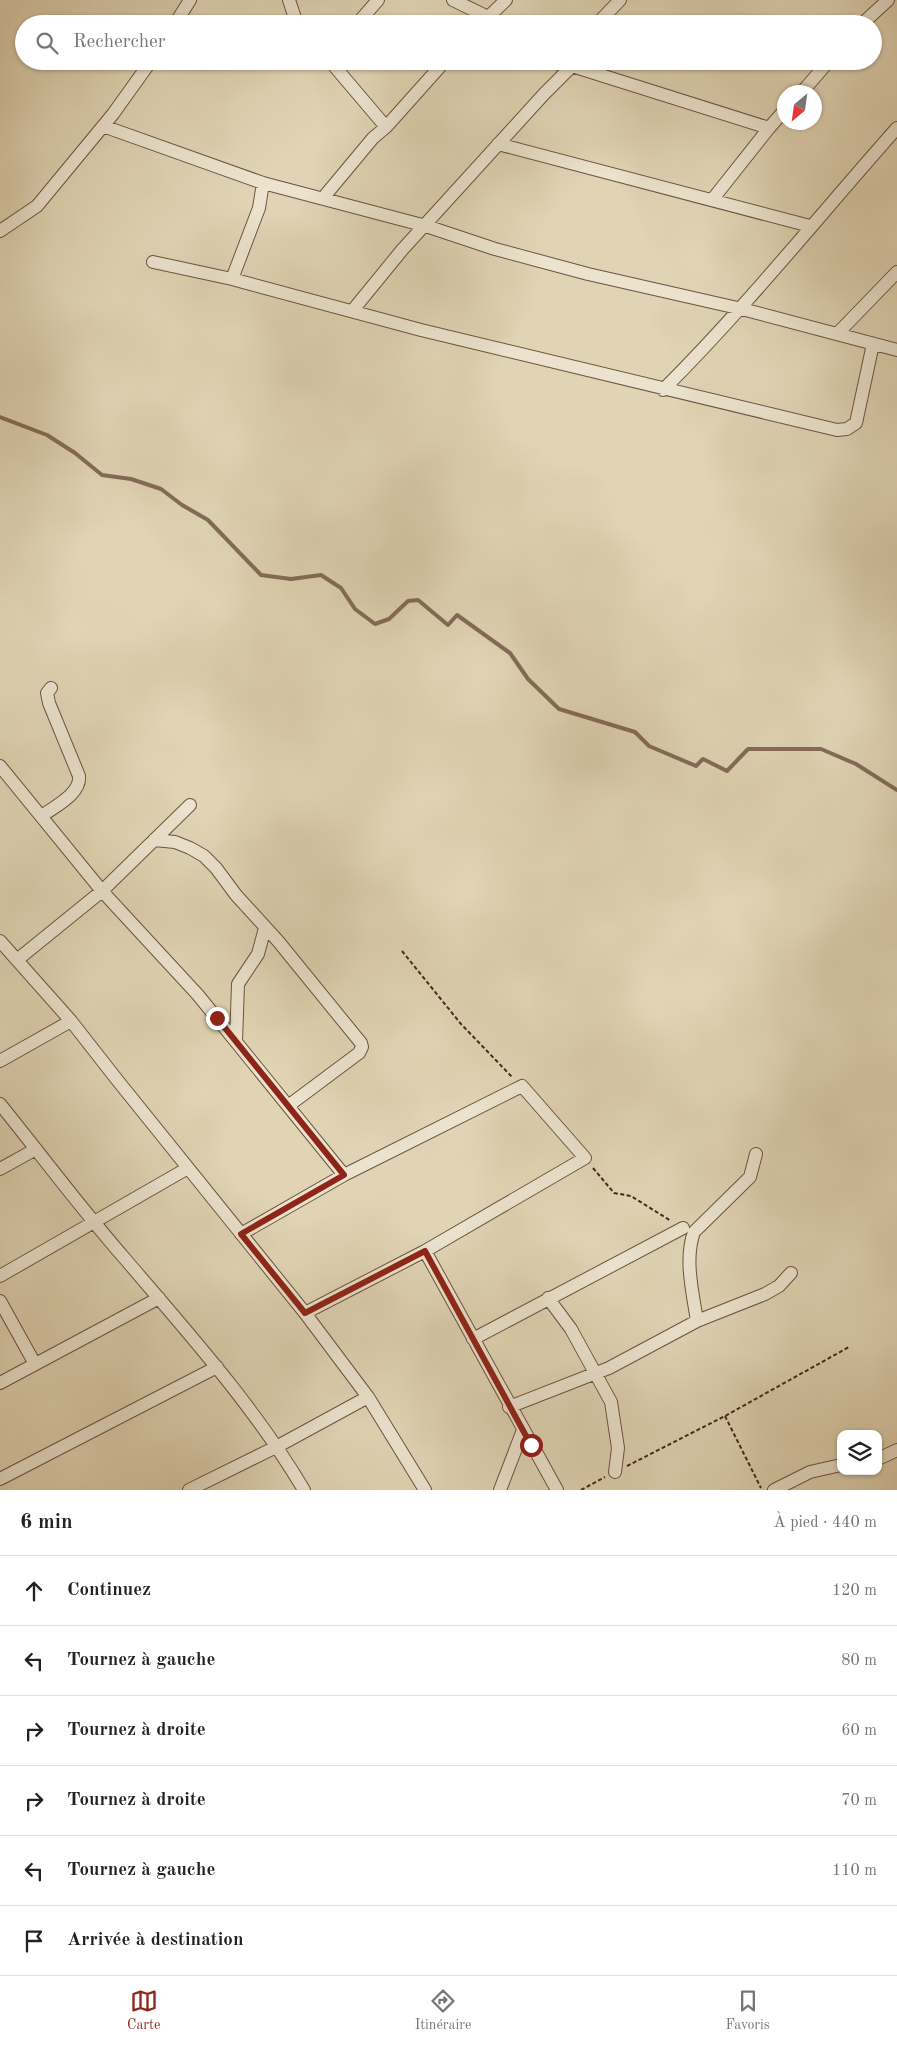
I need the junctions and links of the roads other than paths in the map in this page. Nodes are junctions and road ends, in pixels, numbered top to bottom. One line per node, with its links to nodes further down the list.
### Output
1 (190, 0): 8 (street)
2 (289, 0): 9 (street)
3 (378, 0): 10 (street)
4 (453, 0): 11 (street)
5 (506, 0): 12 (street)
6 (620, 0): 13 (street)
7 (888, 0): 14 (street)
8 (181, 15)
9 (294, 15)
10 (365, 15)
11 (477, 15)
12 (490, 15)
13 (606, 15)
14 (872, 15)
15 (144, 70): 23 (street)
16 (338, 70): 24 (street)
17 (437, 70): 24 (street)
18 (559, 70): 27 (street)
19 (583, 70): 25 (street)
20 (821, 70): 21 (street)
21 (808, 85)
22 (777, 119): 25 (street)
23 (103, 126): 28 (street); 33 (street)
24 (386, 127): 29 (street)
25 (769, 128): 30 (street)
26 (897, 128): 32 (street)
27 (498, 144): 30 (street); 31 (street)
28 (263, 183): 29 (street); 36 (street)
29 (322, 198): 31 (street)
30 (712, 200): 32 (street)
31 (426, 226): 37 (street); 38 (street)
32 (810, 226): 37 (street)
33 (0, 231)
34 (154, 262): 36 (street)
35 (897, 272): 39 (street)
36 (232, 278): 38 (street)
37 (742, 309): 39 (street); 42 (street)
38 (353, 310): 42 (street)
39 (837, 334): 40 (street)
40 (873, 344): 41 (street); 42 (street)
41 (897, 350)
42 (663, 390)
43 (51, 688): 46 (street)
44 (2, 771): 46 (street)
45 (190, 804): 47 (street)
46 (42, 816): 48 (street)
47 (154, 840): 48 (street); 49 (street)
48 (102, 891): 51 (street); 53 (street)
49 (265, 928): 53 (street); 56 (street)
50 (0, 941): 51 (street)
51 (17, 960): 52 (street)
52 (72, 1021): 54 (street); 59 (street)
53 (236, 1042): 56 (street)
54 (0, 1061)
55 (0, 1104): 57 (street)
56 (288, 1106): 61 (street)
57 (36, 1149): 60 (street); 62 (street)
58 (756, 1154): 72 (street)
59 (188, 1168): 62 (street); 64 (street)
60 (0, 1169)
61 (344, 1175): 64 (street); 65 (street)
62 (95, 1223): 67 (street); 68 (street)
63 (683, 1228): 69 (street)
64 (241, 1234): 71 (street)
65 (425, 1251): 71 (street); 73 (street)
66 (791, 1273): 72 (street)
67 (0, 1276)
68 (159, 1298): 74 (street); 75 (street)
69 (548, 1298): 73 (street); 76 (street)
70 (0, 1301): 74 (street)
71 (305, 1313): 78 (street)
72 (697, 1321): 76 (street)
73 (474, 1339): 79 (street)
74 (35, 1364): 77 (street)
75 (217, 1367): 81 (street); 86 (street)
76 (594, 1373): 79 (street); 85 (street)
77 (0, 1383)
78 (368, 1397): 81 (street); 89 (street)
79 (510, 1407): 80 (street)
80 (523, 1430): 90 (street); 91 (street)
81 (278, 1446): 87 (street); 88 (street)
82 (897, 1450): 83 (street)
83 (882, 1457)
84 (837, 1466): 92 (street)
85 (615, 1472)
86 (0, 1480)
87 (189, 1490)
88 (304, 1490)
89 (425, 1490)
90 (500, 1490)
91 (557, 1490)
92 (774, 1490)

